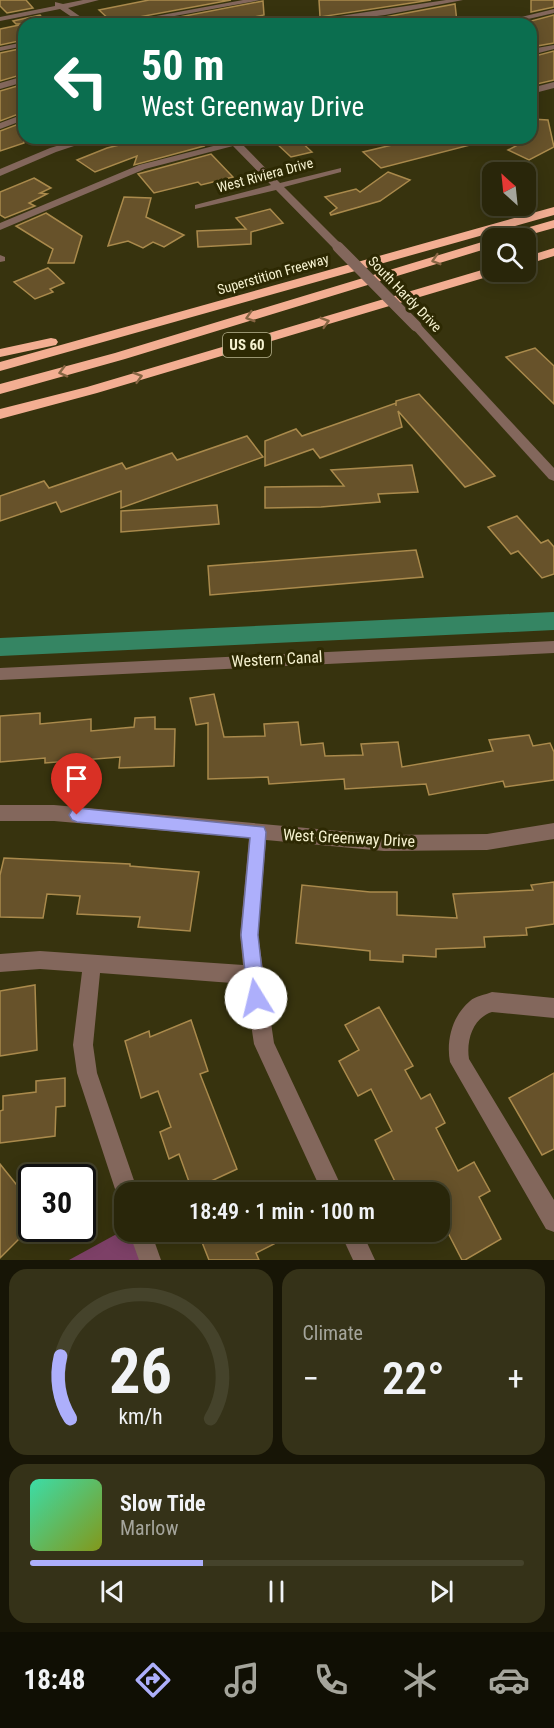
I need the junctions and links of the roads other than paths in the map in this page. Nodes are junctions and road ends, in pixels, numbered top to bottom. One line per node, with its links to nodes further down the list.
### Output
1 (53, 0): 5 (street)
2 (95, 0): 5 (street)
3 (257, 0): 8 (street)
4 (459, 0): 9 (street)
5 (62, 7): 7 (street); 11 (street)
6 (554, 11): 10 (street)
7 (78, 18)
8 (152, 18)
9 (342, 18)
10 (523, 18)
11 (0, 19)
12 (18, 45): 14 (street)
13 (554, 47): 15 (street)
14 (0, 49)
15 (537, 51)
16 (18, 81): 18 (street)
17 (554, 85): 19 (street)
18 (0, 86)
19 (537, 89)
20 (18, 119): 21 (street)
21 (0, 126)
22 (73, 144): 26 (street)
23 (220, 144): 31 (street)
24 (237, 144): 27 (street, South Hardy Drive)
25 (339, 170): 27 (street, West Riviera Drive)
26 (0, 173)
27 (277, 186): 28 (street, West Riviera Drive); 42 (street, South Hardy Drive, bridge)
28 (199, 207)
29 (554, 211): 37 (highway, Superstition Freeway)
30 (554, 224): 32 (highway)
31 (0, 227)
32 (536, 229)
33 (482, 246): 40 (highway, one-way to 40)
34 (554, 252): 35 (highway)
35 (536, 258)
36 (482, 274): 41 (highway, US 60, one-way to 36)
37 (272, 292): 38 (highway); 39 (highway, Superstition Freeway)
38 (0, 352)
39 (0, 367)
40 (0, 389)
41 (0, 414)
42 (554, 476)
43 (554, 647): 44 (street, Western Canal)
44 (0, 674)
45 (0, 813): 47 (street, West Greenway Drive)
46 (554, 831): 47 (street, West Greenway Drive)
47 (258, 832): 50 (street)
48 (0, 963): 49 (street)
49 (92, 963): 50 (street); 52 (street)
50 (253, 975): 53 (street)
51 (554, 1008): 54 (street)
52 (124, 1182)
53 (328, 1182)
54 (554, 1221)
55 (144, 1242): 57 (street)
56 (356, 1242): 58 (street)
57 (150, 1260)
58 (364, 1260)

